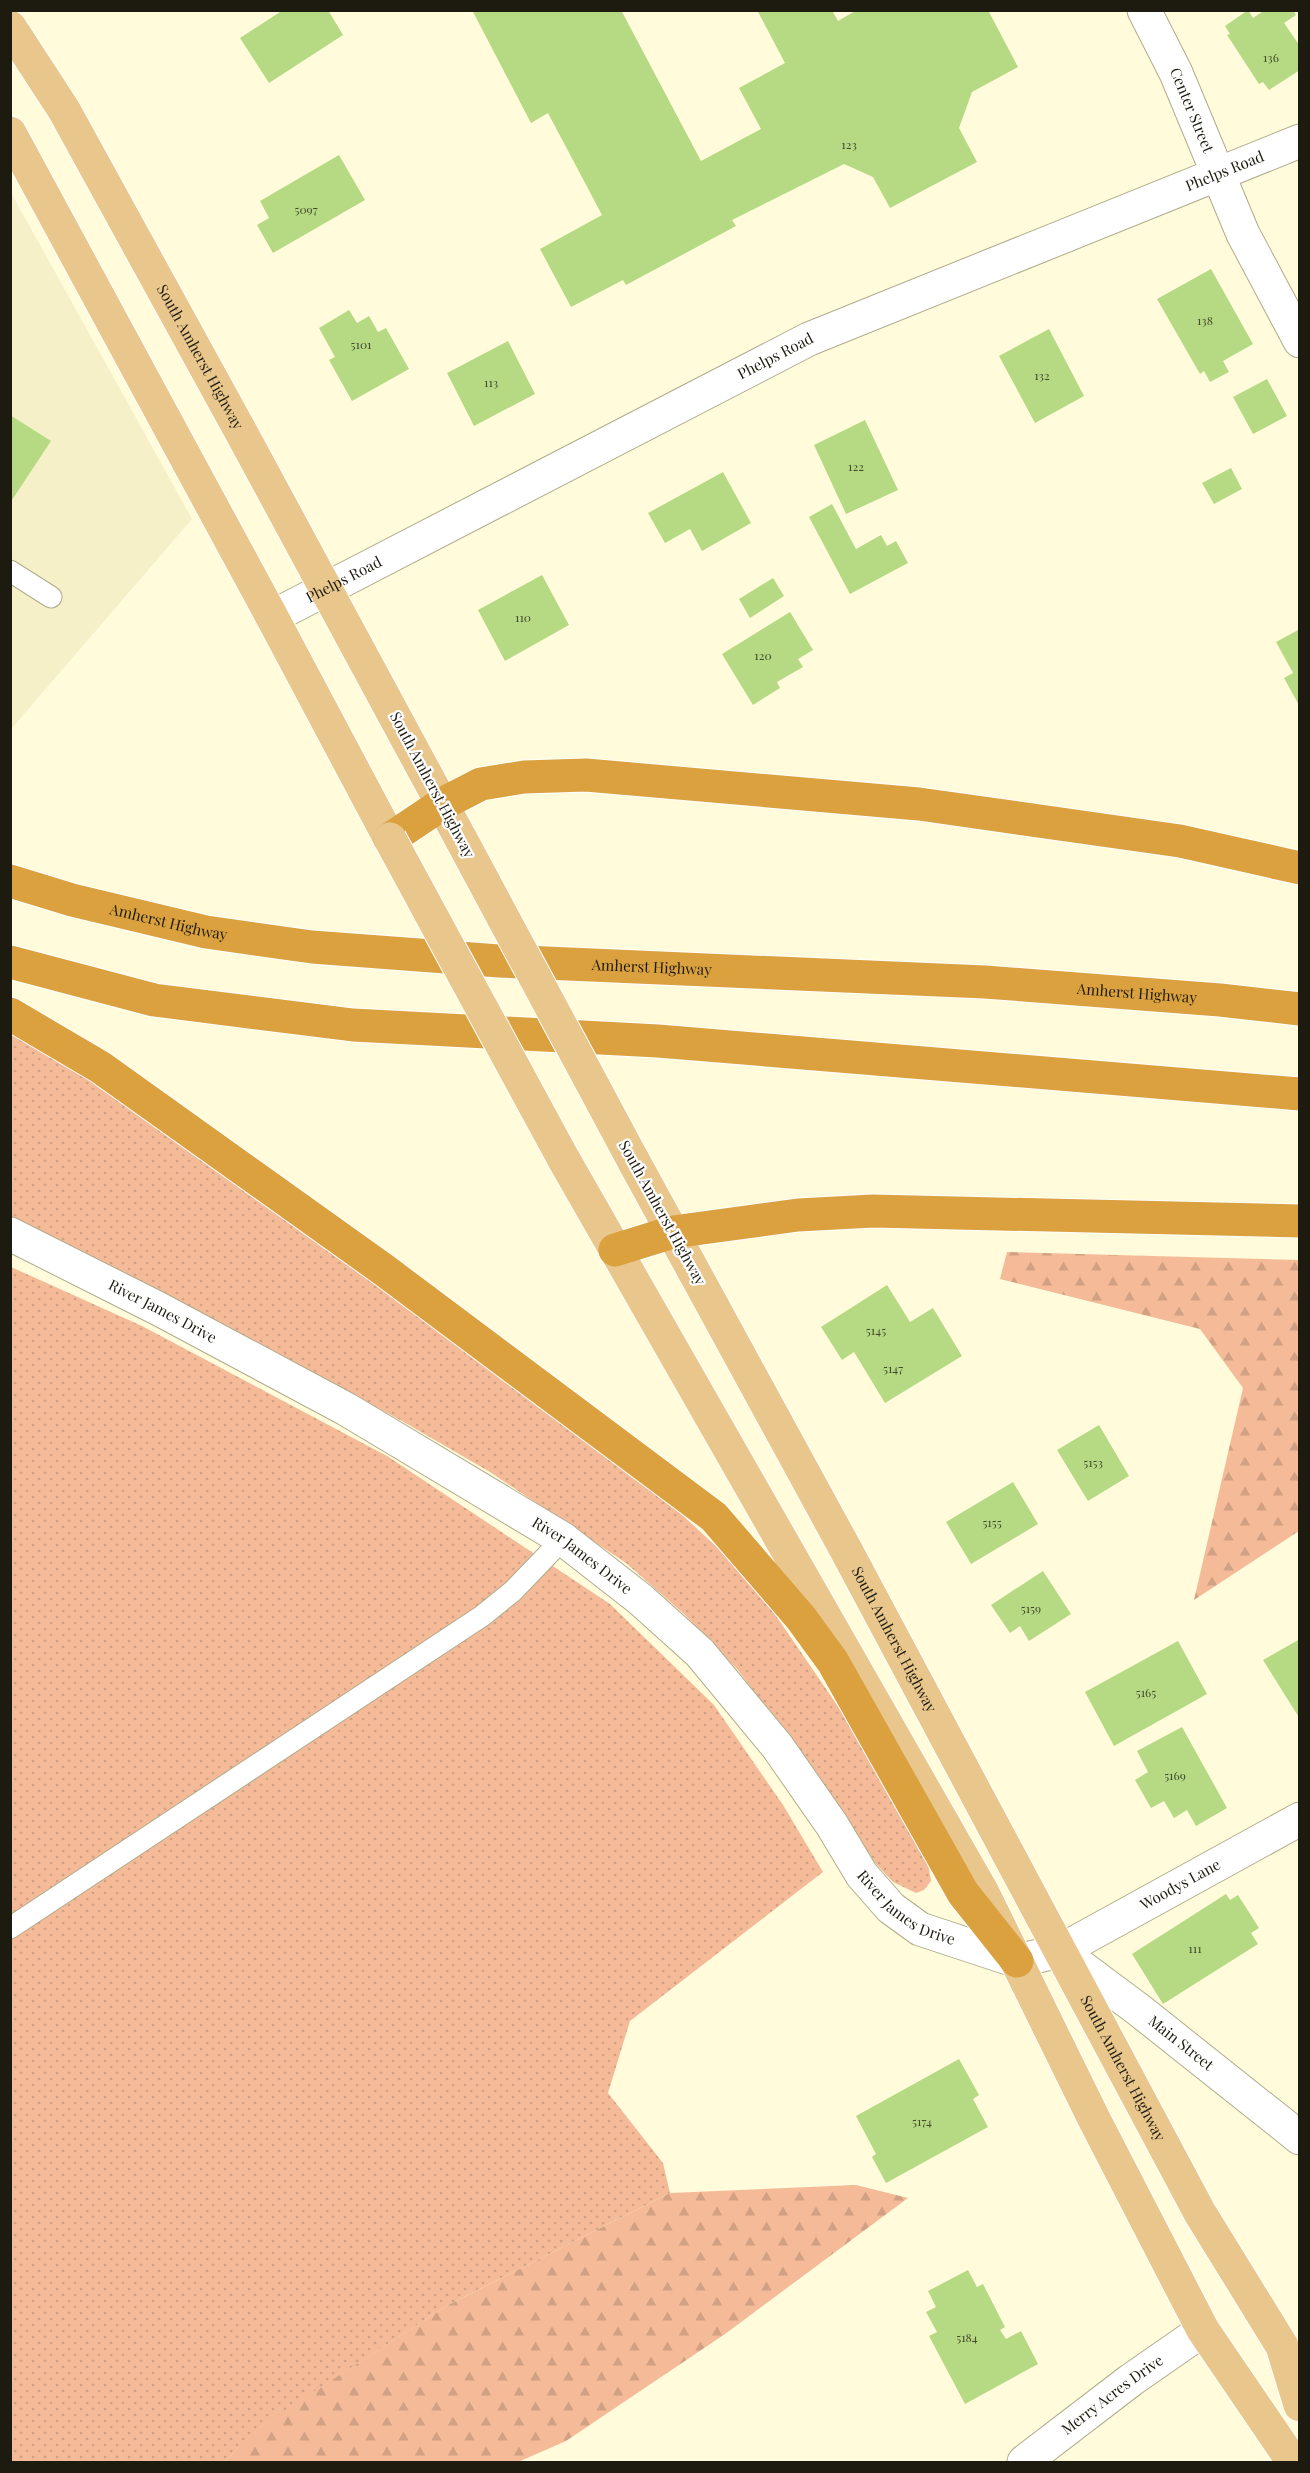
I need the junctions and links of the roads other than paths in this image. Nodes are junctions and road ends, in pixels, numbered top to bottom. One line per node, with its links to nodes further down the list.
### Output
1 (1144, 10): 5 (street, Center Street)
2 (10, 27): 8 (main road, South Amherst Highway)
3 (10, 133): 10 (main road)
4 (1299, 141): 5 (street, Phelps Road)
5 (1218, 176): 6 (street, Center Street); 8 (street, Phelps Road)
6 (1299, 341)
7 (10, 571): 9 (lane)
8 (326, 590): 10 (street, Phelps Road); 11 (main road, South Amherst Highway)
9 (51, 597)
10 (272, 617): 12 (main road)
11 (442, 804): 12 (highway); 13 (highway); 20 (main road, South Amherst Highway, bridge)
12 (390, 839): 22 (main road, bridge)
13 (1299, 868)
14 (10, 881): 16 (highway, Amherst Highway)
15 (10, 962): 18 (highway)
16 (1299, 1009)
17 (10, 1014): 27 (highway)
18 (1299, 1094)
19 (1299, 1221): 20 (highway)
20 (673, 1232): 22 (highway); 26 (main road, South Amherst Highway)
21 (10, 1234): 23 (street, River James Drive)
22 (615, 1250): 27 (main road)
23 (563, 1539): 25 (lane); 27 (street, River James Drive)
24 (1299, 1819): 26 (street, Woodys Lane)
25 (10, 1928)
26 (1060, 1951): 27 (street); 28 (street, Main Street); 30 (main road, South Amherst Highway)
27 (1017, 1961): 29 (main road)
28 (1299, 2138)
29 (1203, 2330): 31 (street, Merry Acres Drive); 32 (main road)
30 (1299, 2405)
31 (1024, 2463)
32 (1293, 2463)

